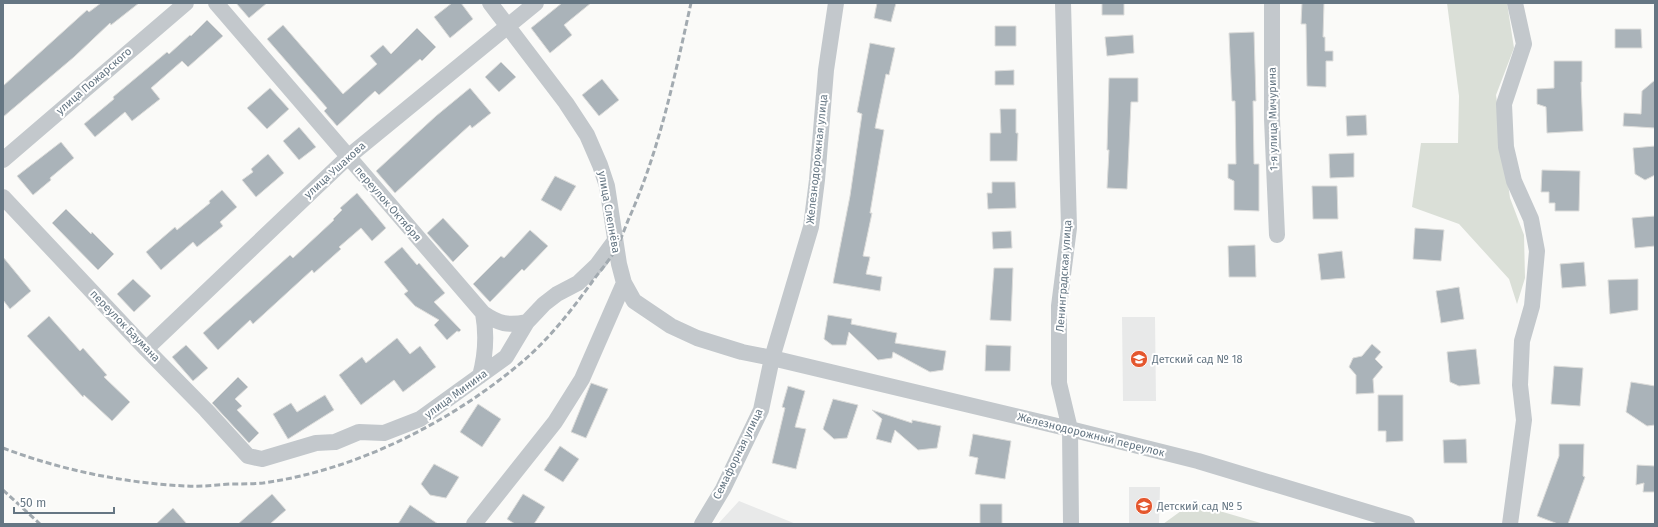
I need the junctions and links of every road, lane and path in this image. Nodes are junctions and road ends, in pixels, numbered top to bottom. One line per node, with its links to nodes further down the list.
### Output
1 (186, 3): 11 (street, улица Пожарского)
2 (216, 3): 10 (street, переулок Октября)
3 (490, 3): 9 (street, улица Слепнёва)
4 (536, 3): 9 (street, улица Ушакова)
5 (836, 3): 19 (street, Железнодорожная улица)
6 (1062, 3): 21 (street, Ленинградская улица)
7 (1272, 3): 13 (street, 1-я улица Мичурина)
8 (1515, 3): 27 (street)
9 (508, 26): 10 (street, улица Ушакова); 14 (street, улица Слепнёва)
10 (348, 156): 16 (street, переулок Октября); 18 (street, улица Ушакова)
11 (3, 160)
12 (3, 197): 18 (street, переулок Баумана)
13 (1277, 235)
14 (614, 242): 15 (street, улица Слепнёва); 17 (street, улица Минина)
15 (624, 284): 19 (street, улица Слепнёва); 23 (street)
16 (483, 313): 17 (street, переулок Октября); 20 (street)
17 (527, 322): 20 (street, улица Минина)
18 (146, 349): 22 (street, переулок Баумана)
19 (772, 358): 21 (street, Железнодорожный переулок); 24 (street, Семафорная улица)
20 (480, 376): 22 (street, улица Минина)
21 (1070, 429): 25 (street, Ленинградская улица); 26 (street, Железнодорожный переулок)
22 (248, 456)
23 (474, 524)
24 (702, 524)
25 (1071, 524)
26 (1407, 524)
27 (1510, 524)

